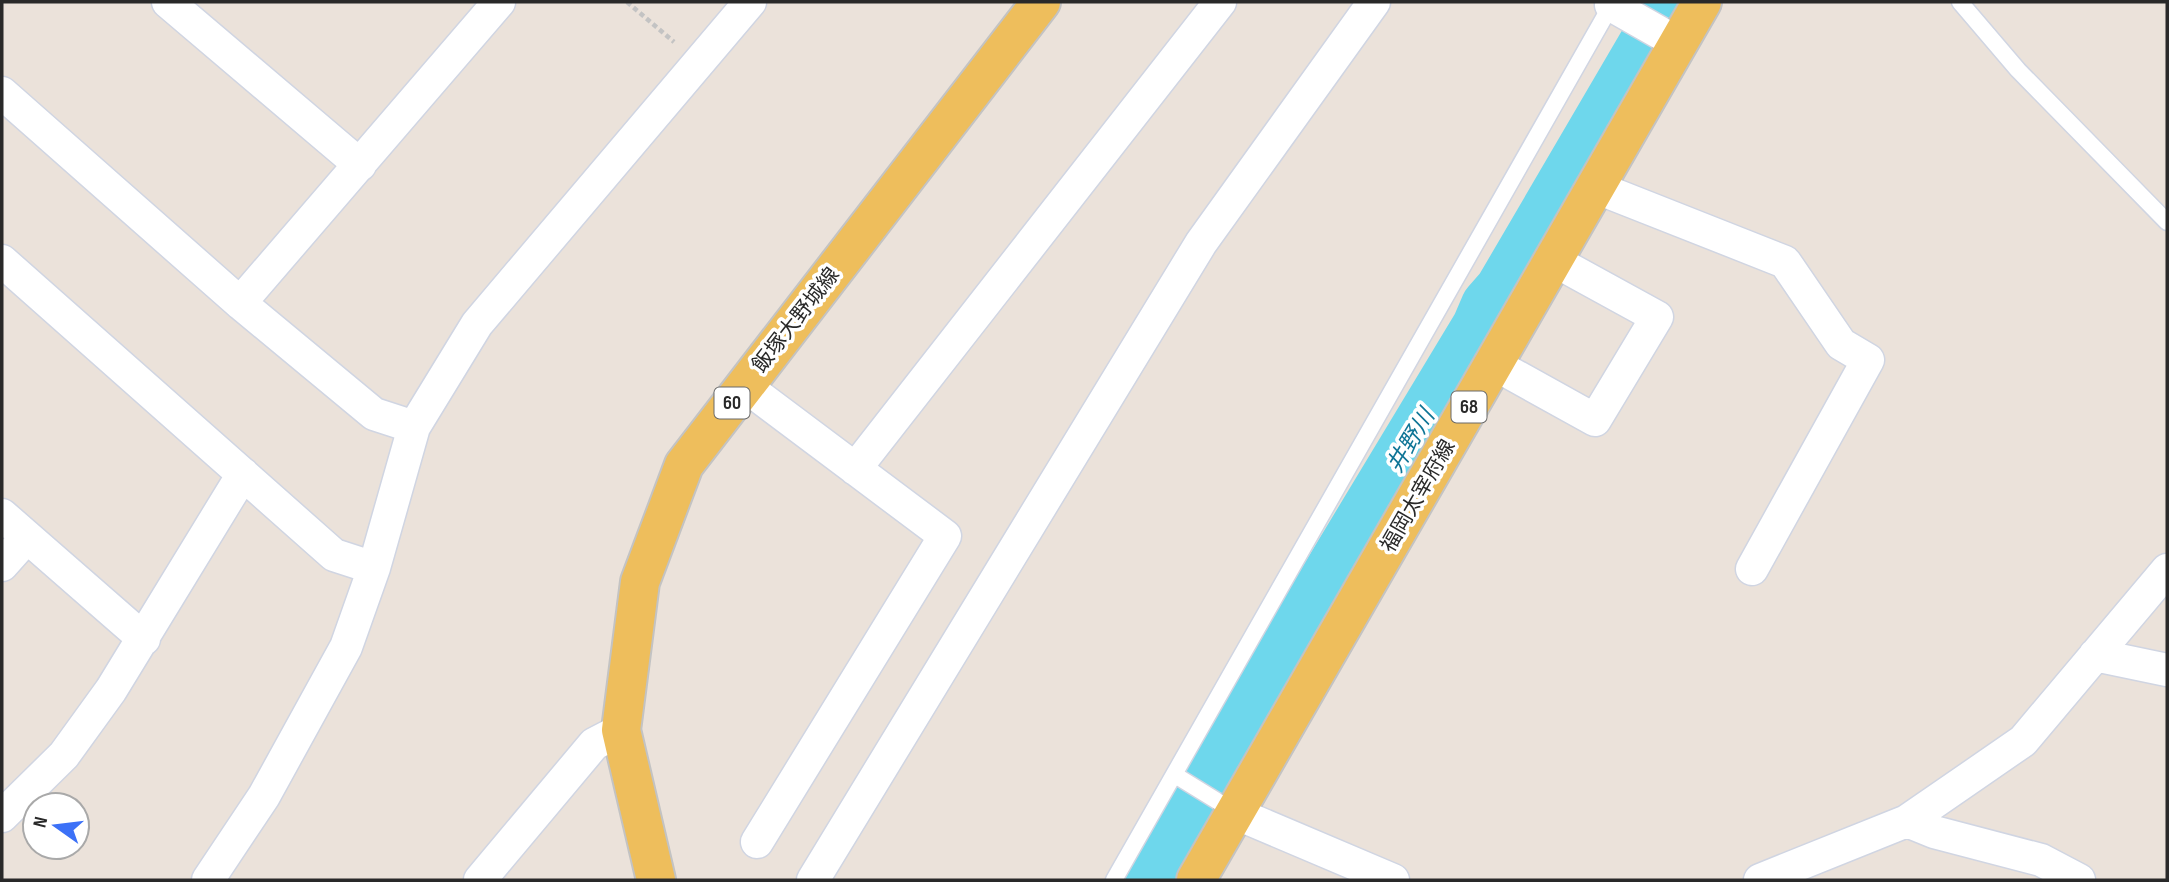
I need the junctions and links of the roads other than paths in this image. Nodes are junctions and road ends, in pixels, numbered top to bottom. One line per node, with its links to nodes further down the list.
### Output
1 (168, 2): 12 (street)
2 (750, 2): 20 (street)
3 (1041, 2): 19 (main road, 飯塚大野城線 / 60)
4 (1220, 2): 21 (street)
5 (1374, 2): 41 (street)
6 (1702, 2): 10 (main road, 福岡太宰府線 / 68)
7 (1960, 2): 14 (lane)
8 (1612, 4): 10 (street); 33 (lane)
9 (484, 7): 12 (street)
10 (1672, 40): 13 (main road, 福岡太宰府線 / 68)
11 (2, 93): 17 (street)
12 (360, 165): 17 (street)
13 (1595, 187): 15 (main road, 福岡太宰府線 / 68); 27 (street)
14 (2167, 222)
15 (1553, 260): 18 (main road, 福岡太宰府線 / 68); 18 (street)
16 (2, 261): 22 (street)
17 (240, 303): 20 (street)
18 (1494, 364): 34 (main road, 福岡太宰府線 / 68)
19 (745, 386): 21 (street); 32 (main road, 飯塚大野城線 / 60)
20 (414, 427): 26 (street)
21 (855, 469): 37 (street)
22 (243, 474): 26 (street); 29 (street)
23 (2, 515): 24 (street)
24 (27, 537): 25 (street); 29 (street)
25 (2, 565)
26 (374, 568): 38 (street)
27 (1752, 569)
28 (2167, 570): 30 (street)
29 (144, 639): 35 (street)
30 (2095, 655): 31 (street); 36 (street)
31 (2167, 670)
32 (621, 730): 39 (street); 40 (main road, 飯塚大野城線 / 60)
33 (1175, 775): 34 (lane); 42 (lane)
34 (1227, 807): 43 (main road, 福岡太宰府線 / 68); 44 (street)
35 (2, 816)
36 (1907, 821): 45 (street); 46 (street)
37 (757, 842)
38 (208, 880)
39 (480, 880)
40 (656, 880)
41 (813, 880)
42 (1114, 880)
43 (1196, 880)
44 (1393, 880)
45 (1760, 880)
46 (2079, 880)

